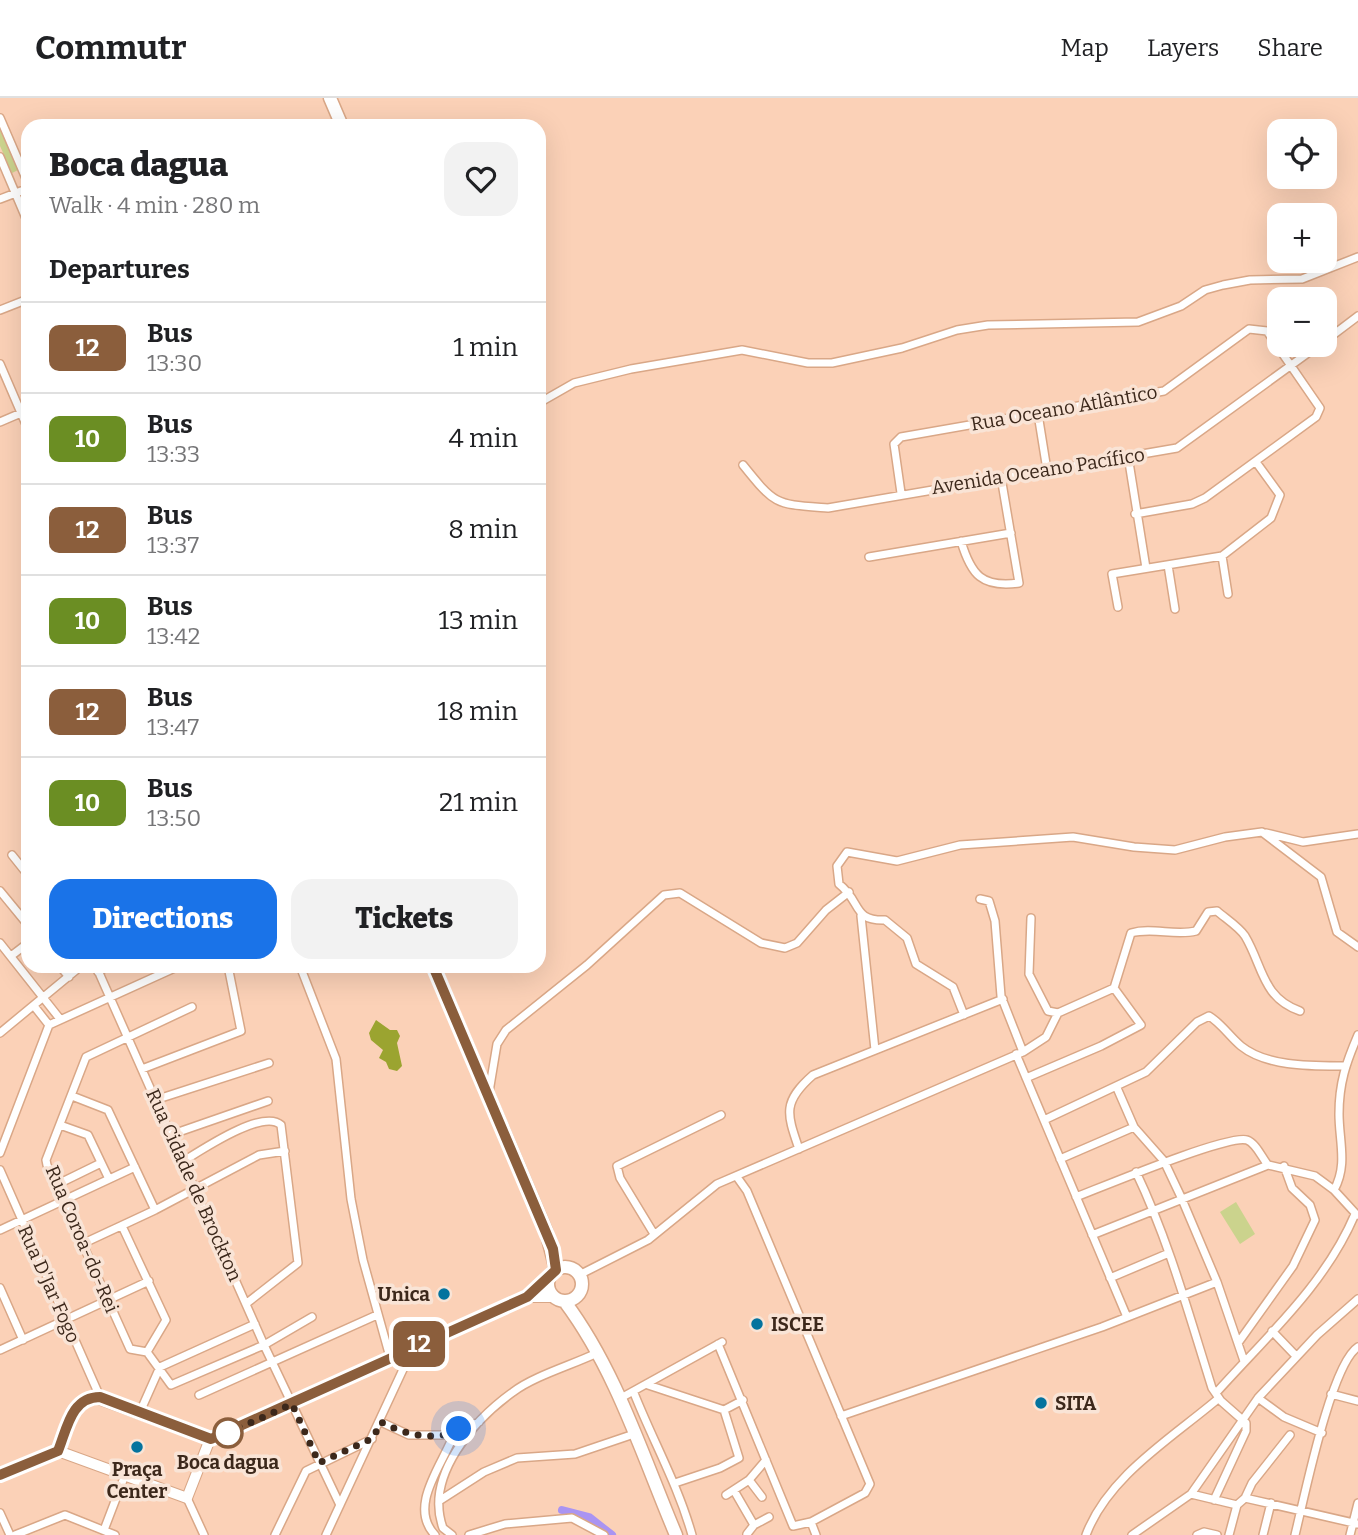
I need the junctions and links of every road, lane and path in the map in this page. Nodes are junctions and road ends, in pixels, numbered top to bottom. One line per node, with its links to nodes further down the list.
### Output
1 (330, 98): 3 (main road)
2 (0, 118): 5 (street)
3 (339, 119)
4 (0, 157): 6 (street)
5 (21, 167)
6 (15, 193): 7 (street); 8 (street); 9 (street)
7 (21, 193)
8 (0, 199)
9 (21, 207)
10 (1358, 257): 18 (street)
11 (21, 302): 12 (street)
12 (0, 310)
13 (1358, 316): 14 (street)
14 (1337, 332)
15 (1303, 357): 17 (street, Avenida Oceano Pacífico)
16 (0, 364): 19 (street)
17 (1292, 365): 21 (street, Rua Oceano Atlântico); 23 (street, Avenida Oceano Pacífico); 24 (street, Rua Oceano Atlântico)
18 (546, 399)
19 (21, 404)
20 (21, 414): 22 (street)
21 (1038, 414): 26 (street); 28 (street, Rua Oceano Atlântico)
22 (0, 422)
23 (1128, 456): 26 (street, Avenida Oceano Pacífico); 29 (street)
24 (1256, 462): 29 (street); 32 (street)
25 (743, 465): 28 (street, Avenida Oceano Pacífico)
26 (1047, 470): 27 (street, Avenida Oceano Pacífico)
27 (1001, 477): 28 (street, Avenida Oceano Pacífico); 30 (street)
28 (901, 494)
29 (1135, 514): 35 (street)
30 (1011, 533): 31 (street); 31 (street)
31 (961, 541): 33 (street)
32 (1222, 556): 34 (street); 36 (street)
33 (869, 557)
34 (1168, 565): 35 (street); 38 (street)
35 (1146, 568): 37 (street)
36 (1228, 594)
37 (1118, 607)
38 (1175, 609)
39 (1262, 832): 40 (street); 44 (street); 50 (street)
40 (1358, 834)
41 (12, 855): 42 (street)
42 (21, 866)
43 (0, 891): 46 (street)
44 (849, 892): 47 (street); 85 (street)
45 (981, 899): 66 (street)
46 (21, 916)
47 (861, 916): 71 (street); 78 (street)
48 (1031, 918): 70 (street)
49 (0, 943): 52 (street)
50 (1358, 947)
51 (21, 948): 52 (street)
52 (11, 956): 53 (street)
53 (21, 969)
54 (24, 973): 65 (street)
55 (67, 973): 62 (street)
56 (73, 973): 62 (street)
57 (99, 973): 64 (street, Rua Cidade de Brockton)
58 (163, 973): 64 (street)
59 (230, 973): 82 (street)
60 (303, 973): 137 (street)
61 (436, 973): 85 (main road)
62 (69, 976): 65 (street)
63 (1114, 988): 69 (street); 70 (street); 83 (street)
64 (110, 997): 72 (street); 77 (street, Rua Cidade de Brockton)
65 (44, 998): 67 (street); 72 (street)
66 (1003, 999): 71 (street); 79 (street)
67 (34, 1006): 74 (street); 75 (street)
68 (192, 1007): 77 (street, Rua Coroa-do-Rei)
69 (1300, 1012)
70 (1058, 1013): 79 (street)
71 (964, 1015): 78 (street)
72 (60, 1018): 74 (street)
73 (0, 1020): 75 (street)
74 (49, 1025): 96 (street)
75 (3, 1030)
76 (1358, 1035): 81 (street)
77 (127, 1037): 82 (street, Rua Cidade de Brockton); 86 (street, Rua Coroa-do-Rei)
78 (875, 1050): 94 (street)
79 (1019, 1053): 83 (street); 94 (street)
80 (269, 1063): 87 (street)
81 (1343, 1066): 84 (street); 110 (street)
82 (142, 1069): 87 (street, Rua Cidade de Brockton)
83 (1026, 1078): 90 (street)
84 (1117, 1088): 90 (street); 92 (street)
85 (489, 1095): 124 (main road)
86 (72, 1096): 91 (street, Rua Coroa-do-Rei); 103 (street)
87 (155, 1100): 93 (street, Rua Cidade de Brockton)
88 (268, 1101): 93 (street)
89 (721, 1115): 120 (street)
90 (1044, 1120): 97 (street)
91 (60, 1125): 100 (street); 108 (street, Rua Coroa-do-Rei)
92 (1133, 1127): 97 (street); 98 (street)
93 (170, 1135): 99 (street, Rua Cidade de Brockton)
94 (799, 1149): 106 (street)
95 (285, 1151): 99 (street); 109 (street); 136 (street)
96 (0, 1153)
97 (1060, 1159): 111 (street)
98 (1164, 1161): 101 (street); 105 (street); 112 (street)
99 (182, 1162): 109 (street, Rua Cidade de Brockton)
100 (101, 1163): 107 (street); 108 (street)
101 (1268, 1164): 102 (street); 112 (street)
102 (1284, 1166): 110 (street); 145 (street)
103 (135, 1167): 107 (street); 115 (street)
104 (0, 1170): 117 (street, Rua D'Jar Fogo)
105 (1136, 1172): 111 (street); 114 (street)
106 (737, 1177): 120 (street); 170 (street)
107 (109, 1180): 113 (street)
108 (56, 1185): 113 (street, Rua Coroa-do-Rei)
109 (195, 1190): 115 (street); 136 (street, Rua Cidade de Brockton)
110 (1334, 1190): 116 (street)
111 (1076, 1197): 121 (street)
112 (1181, 1197): 114 (street); 128 (street)
113 (63, 1202): 117 (street); 122 (street, Rua Coroa-do-Rei)
114 (1153, 1208): 121 (street); 123 (street)
115 (155, 1210): 118 (street)
116 (1356, 1214): 143 (street)
117 (20, 1221): 119 (street); 140 (street, Rua D'Jar Fogo)
118 (122, 1226): 122 (street); 127 (street)
119 (0, 1230)
120 (653, 1234): 125 (street)
121 (1093, 1235): 126 (street)
122 (82, 1244): 135 (street, Rua Coroa-do-Rei)
123 (1169, 1253): 126 (street); 131 (street)
124 (557, 1272): 125 (main road); 132 (street); 133 (main road)
125 (579, 1275): 130 (main road)
126 (1110, 1278): 139 (street)
127 (149, 1281): 135 (street); 150 (street)
128 (1217, 1282): 131 (street); 145 (street)
129 (0, 1289): 144 (street)
130 (580, 1291): 133 (main road); 141 (main road)
131 (1184, 1294): 139 (street); 161 (street)
132 (527, 1297): 133 (street); 147 (street)
133 (559, 1299): 141 (main road)
134 (1358, 1299): 152 (street)
135 (106, 1300): 140 (street); 150 (street, Rua Coroa-do-Rei)
136 (247, 1303): 142 (street, Rua Cidade de Brockton)
137 (377, 1314): 153 (street); 154 (street)
138 (312, 1317): 146 (street)
139 (1127, 1317): 170 (street)
140 (64, 1320): 144 (street); 162 (street, Rua D'Jar Fogo)
141 (580, 1322): 151 (main road)
142 (255, 1324): 146 (street, Rua Cidade de Brockton); 156 (street)
143 (1272, 1331): 152 (street); 155 (street)
144 (23, 1339): 149 (street)
145 (1238, 1343): 155 (street)
146 (264, 1345): 154 (street, Rua Cidade de Brockton); 156 (street)
147 (414, 1346): 153 (street); 172 (street)
148 (1358, 1347): 159 (street)
149 (0, 1350)
150 (147, 1352): 156 (street, Rua Coroa-do-Rei)
151 (597, 1353): 164 (main road); 173 (street)
152 (1296, 1356): 163 (street)
153 (390, 1357): 167 (street)
154 (273, 1362): 160 (street); 167 (street, Rua Cidade de Brockton)
155 (1244, 1362): 161 (street)
156 (160, 1367): 169 (street)
157 (648, 1385): 158 (street); 165 (street); 168 (street)
158 (634, 1393): 164 (street); 187 (street)
159 (1331, 1394): 166 (street); 174 (street)
160 (199, 1395)
161 (1218, 1396): 171 (street); 220 (street)
162 (100, 1397): 169 (street); 181 (street)
163 (1258, 1398): 171 (street); 174 (street)
164 (619, 1399): 175 (main road)
165 (743, 1400): 168 (street); 182 (street)
166 (1358, 1401)
167 (292, 1404): 179 (street); 183 (street, Rua Cidade de Brockton)
168 (723, 1410): 187 (street)
169 (139, 1412): 179 (street)
170 (841, 1416): 203 (street)
171 (1241, 1419): 189 (street); 194 (street)
172 (381, 1422): 176 (street); 178 (street)
173 (482, 1422): 176 (street); 180 (street)
174 (1322, 1433): 200 (street)
175 (634, 1434): 195 (street); 217 (main road)
176 (449, 1435): 180 (street); 213 (street)
177 (1290, 1435): 193 (street)
178 (373, 1438): 183 (street); 198 (street)
179 (211, 1439): 192 (street)
180 (458, 1444): 195 (street)
181 (58, 1451): 184 (street); 185 (street)
182 (766, 1460): 186 (street); 203 (street)
183 (319, 1463): 198 (street, Rua Cidade de Brockton); 211 (street)
184 (0, 1475)
185 (125, 1475): 192 (street); 206 (street)
186 (749, 1480): 190 (street); 191 (street)
187 (675, 1483): 218 (street)
188 (736, 1494): 205 (street)
189 (1191, 1494): 194 (street); 221 (street)
190 (726, 1495)
191 (762, 1497)
192 (187, 1498): 210 (street)
193 (1244, 1498): 196 (street); 199 (street)
194 (1214, 1500): 199 (street)
195 (439, 1501): 214 (street)
196 (1271, 1503): 200 (street); 225 (street)
197 (1358, 1503): 204 (street)
198 (340, 1505): 212 (street)
199 (1237, 1505): 224 (street)
200 (1302, 1509): 204 (street); 226 (street)
201 (0, 1513): 208 (street)
202 (769, 1517): 205 (street)
203 (811, 1522): 219 (street)
204 (1355, 1524): 227 (street)
205 (754, 1525): 207 (street)
206 (104, 1530): 208 (street); 209 (street)
207 (747, 1534)
208 (12, 1535)
209 (115, 1535)
210 (204, 1535)
211 (275, 1535)
212 (327, 1535)
213 (435, 1535)
214 (452, 1535)
215 (469, 1535): 216 (street)
216 (604, 1535)
217 (676, 1535)
218 (692, 1535)
219 (816, 1535)
220 (1086, 1535)
221 (1132, 1535)
222 (1197, 1535): 223 (street)
223 (1217, 1535)
224 (1229, 1535)
225 (1263, 1535)
226 (1295, 1535)
227 (1350, 1535)

